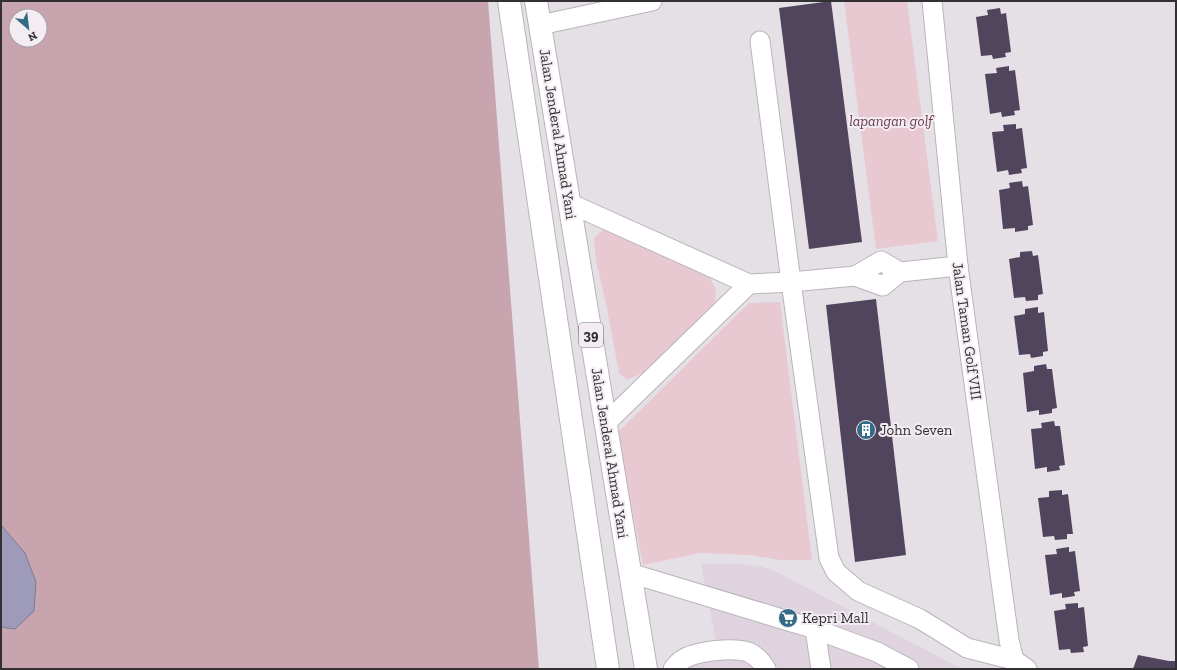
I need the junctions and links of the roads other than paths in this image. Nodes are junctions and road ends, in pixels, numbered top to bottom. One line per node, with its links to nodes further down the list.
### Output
1 (509, 1): 15 (highway, Jalan Jenderal Ahmad Yani / 39)
2 (536, 1): 5 (highway, Jalan Jenderal Ahmad Yani / 39)
3 (652, 1): 5 (street)
4 (932, 1): 8 (street, Jalan Taman Golf VIII)
5 (540, 25): 7 (highway, Jalan Jenderal Ahmad Yani / 39)
6 (760, 40): 9 (street)
7 (569, 203): 10 (street); 11 (highway, Jalan Jenderal Ahmad Yani / 39)
8 (958, 266): 9 (street); 14 (street, Jalan Taman Golf VIII)
9 (791, 282): 10 (street); 14 (street)
10 (749, 284): 11 (street)
11 (605, 424): 12 (highway, Jalan Jenderal Ahmad Yani / 39)
12 (630, 574): 13 (street); 16 (highway, Jalan Jenderal Ahmad Yani / 39)
13 (815, 629): 19 (street); 20 (street)
14 (1021, 664)
15 (608, 669)
16 (646, 669)
17 (673, 669): 18 (street)
18 (766, 669)
19 (821, 669)
20 (909, 669)

